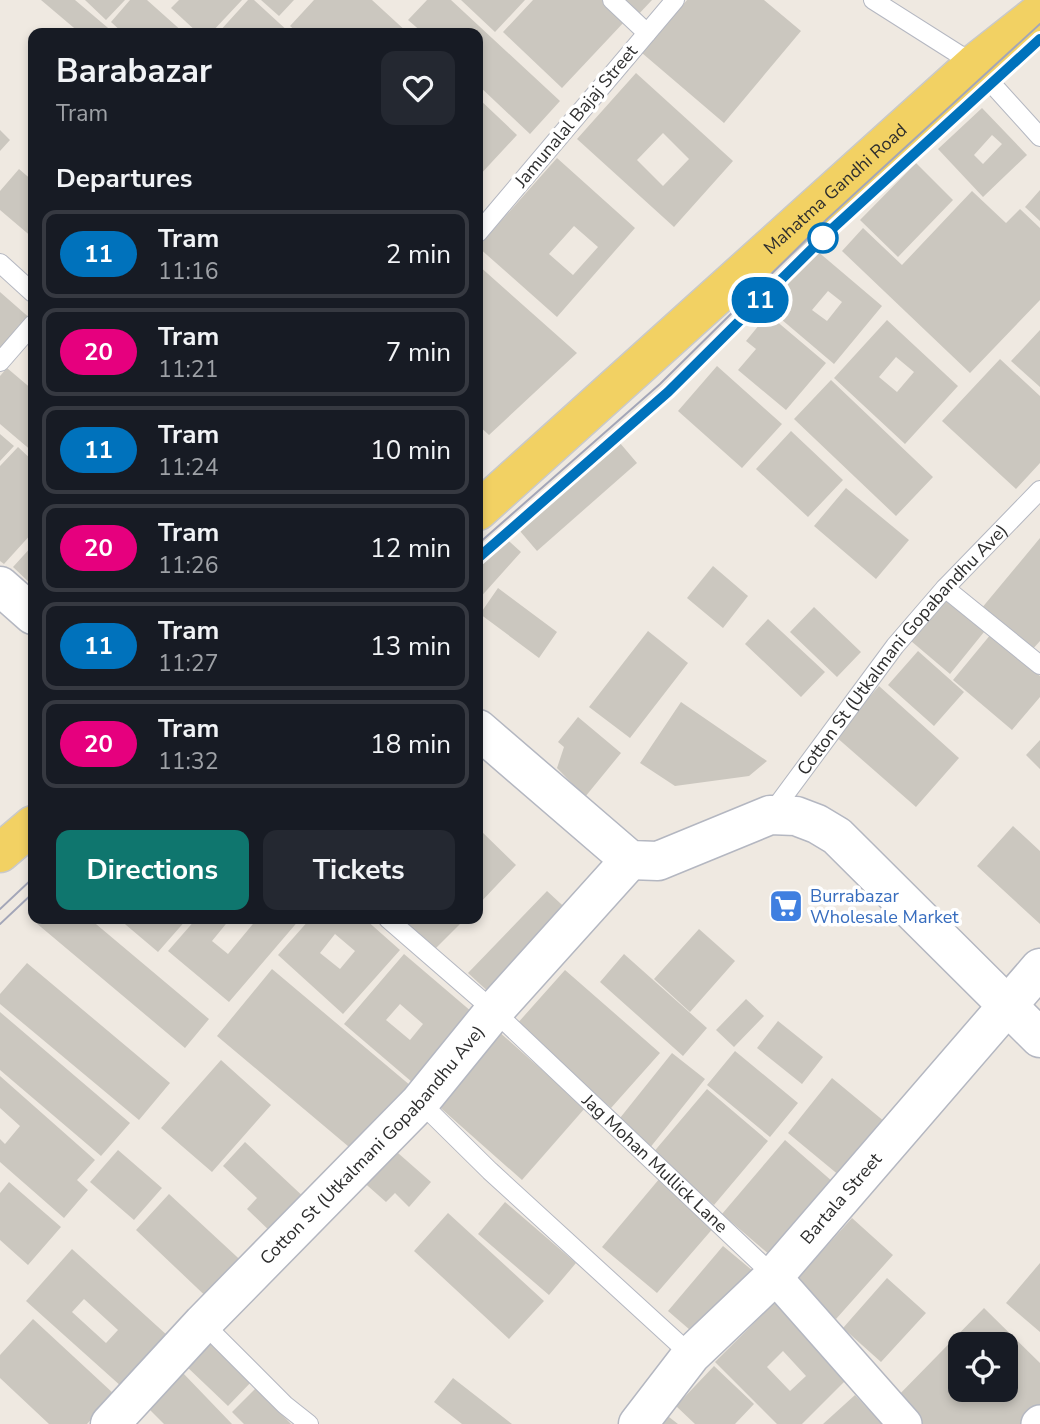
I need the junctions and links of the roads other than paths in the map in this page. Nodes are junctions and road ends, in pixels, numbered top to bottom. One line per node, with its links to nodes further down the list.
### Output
1 (612, 0): 5 (lane)
2 (676, 0): 5 (lane, Jamunalal Bajaj Street)
3 (873, 0): 6 (lane)
4 (1040, 12): 6 (main road, Mahatma Gandhi Road)
5 (647, 33): 8 (lane, Jamunalal Bajaj Street)
6 (974, 64): 7 (lane); 14 (main road, Mahatma Gandhi Road)
7 (1040, 137)
8 (483, 227)
9 (0, 263): 10 (lane)
10 (28, 288)
11 (28, 330): 12 (lane)
12 (0, 362)
13 (1040, 490): 16 (lane, Cotton St (Utkalmani Gopabandhu Ave))
14 (483, 506)
15 (0, 586): 17 (street)
16 (945, 588): 18 (lane); 20 (lane, Cotton St (Utkalmani Gopabandhu Ave))
17 (28, 611)
18 (1040, 665)
19 (483, 733): 23 (street)
20 (770, 815): 23 (street); 26 (street)
21 (28, 829): 22 (main road)
22 (0, 853)
23 (630, 860): 27 (street, Cotton St (Utkalmani Gopabandhu Ave))
24 (394, 924): 27 (lane, Jag Mohan Mullick Lane)
25 (1040, 968): 26 (street, Bartala Street)
26 (1006, 1005): 28 (street); 30 (street, Bartala Street)
27 (494, 1011): 29 (street, Cotton St (Utkalmani Gopabandhu Ave)); 30 (lane, Jag Mohan Mullick Lane)
28 (1040, 1038)
29 (420, 1102): 31 (street, Cotton St (Utkalmani Gopabandhu Ave)); 32 (lane)
30 (774, 1276): 32 (street, Bartala Street); 36 (street, Jag Mohan Mullick Lane)
31 (204, 1323): 33 (street, Cotton St (Utkalmani Gopabandhu Ave)); 34 (lane)
32 (691, 1355): 35 (street, Bartala Street)
33 (110, 1424)
34 (309, 1424)
35 (638, 1424)
36 (905, 1424)

